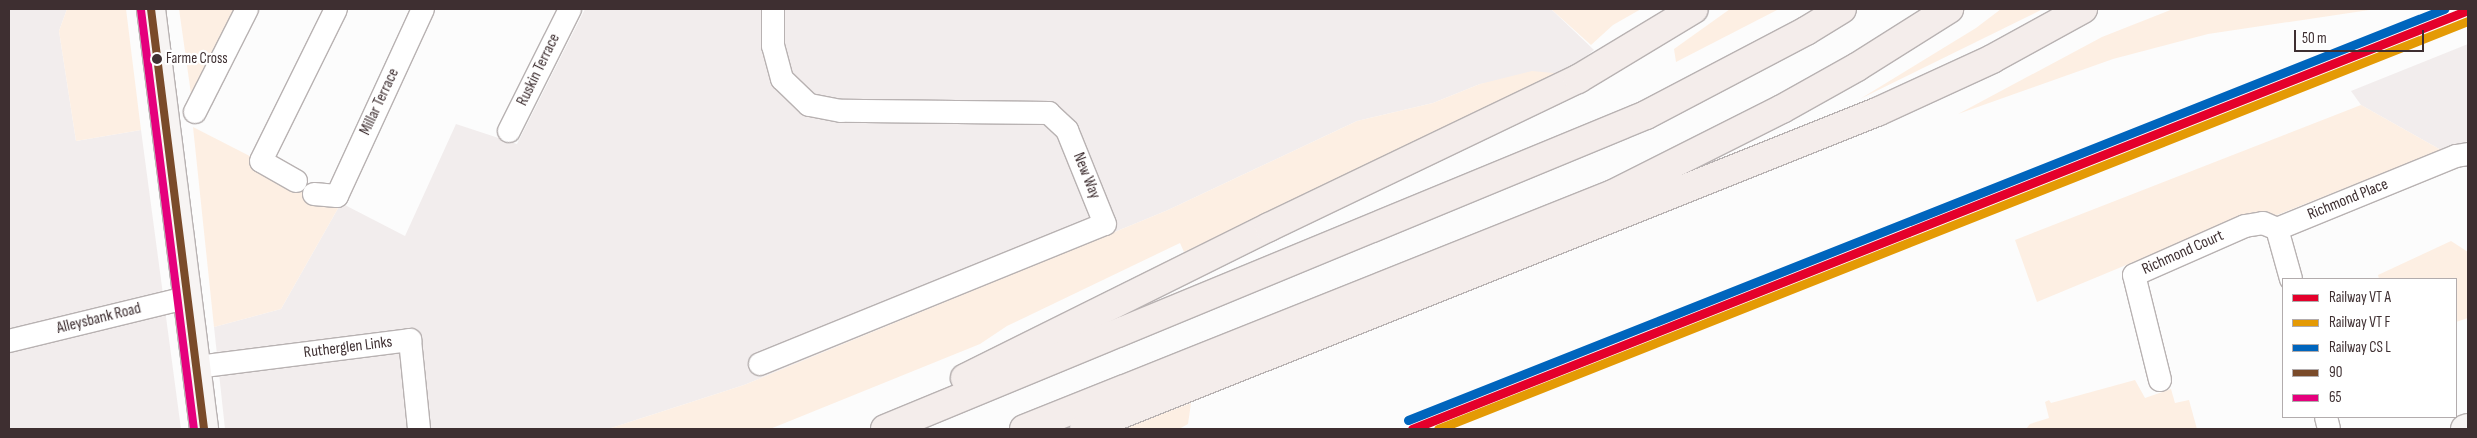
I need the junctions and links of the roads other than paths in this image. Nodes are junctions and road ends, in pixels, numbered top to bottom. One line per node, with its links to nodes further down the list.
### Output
1 (151, 9): 16 (main road)
2 (247, 9): 11 (street)
3 (336, 9): 4 (street, Millar Terrace)
4 (423, 9)
5 (570, 9): 12 (street, Ruskin Terrace)
6 (773, 9): 18 (street, New Way)
7 (1694, 9): 23 (highway)
8 (1842, 9): 24 (highway)
9 (2083, 9): 26 (highway)
10 (1945, 11): 25 (highway)
11 (195, 112)
12 (509, 131)
13 (2468, 154): 14 (street, Richmond Place)
14 (2277, 229): 15 (street); 20 (street, Richmond Court)
15 (2291, 278)
16 (189, 296): 17 (street, Alleysbank Road); 19 (main road)
17 (9, 341)
18 (760, 364)
19 (197, 367): 21 (main road); 22 (street, Rutherglen Links)
20 (2160, 380)
21 (204, 429)
22 (419, 429)
23 (863, 429)
24 (884, 429)
25 (1024, 429)
26 (1084, 429)

